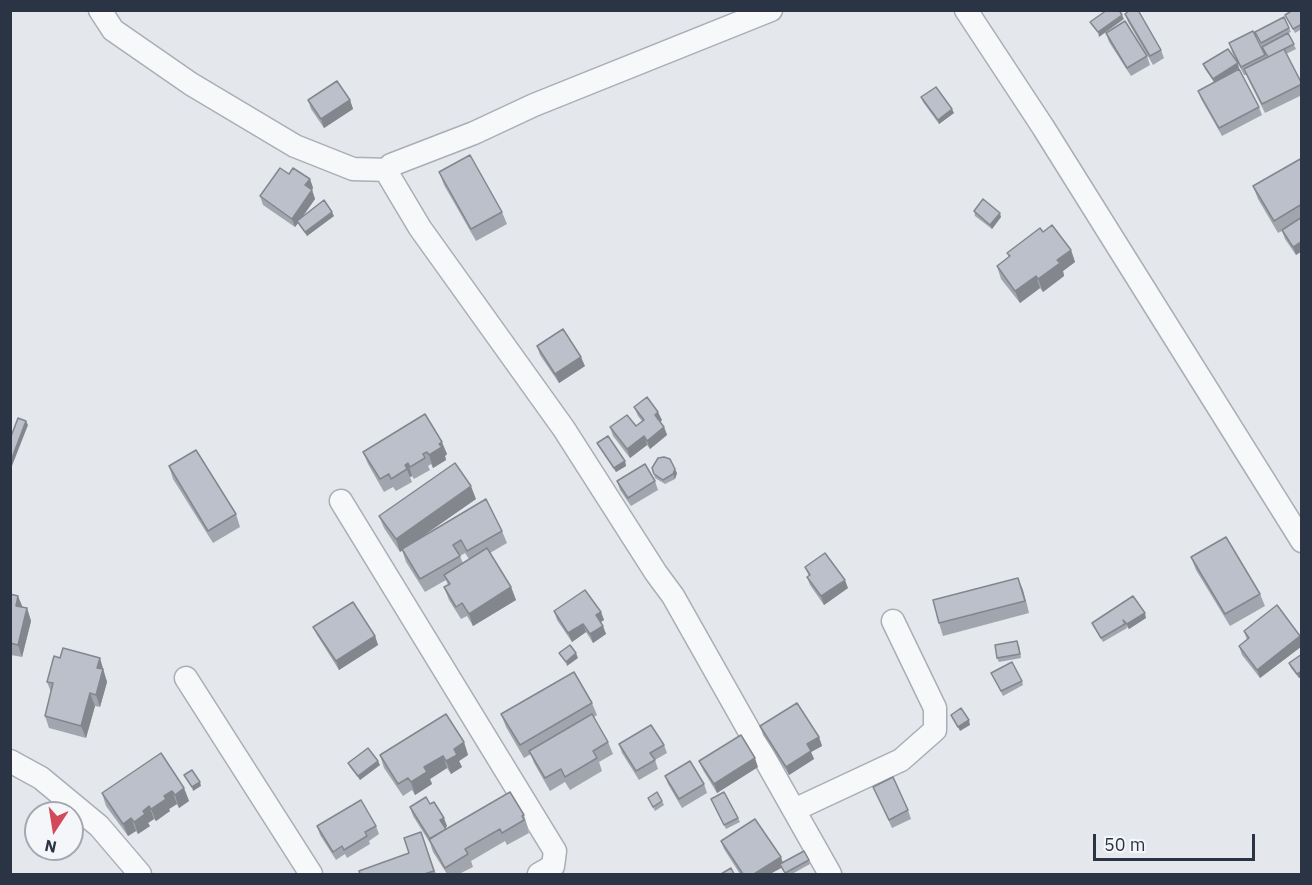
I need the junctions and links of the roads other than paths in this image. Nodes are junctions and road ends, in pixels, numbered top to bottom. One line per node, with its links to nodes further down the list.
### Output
1 (100, 10): 4 (street)
2 (771, 10): 4 (street)
3 (966, 10): 6 (street)
4 (390, 170): 10 (street)
5 (341, 501): 13 (street)
6 (1302, 541)
7 (894, 621): 10 (street)
8 (186, 678): 12 (street)
9 (10, 761): 11 (street)
10 (794, 810): 14 (street)
11 (140, 874)
12 (311, 874)
13 (539, 874)
14 (831, 874)

